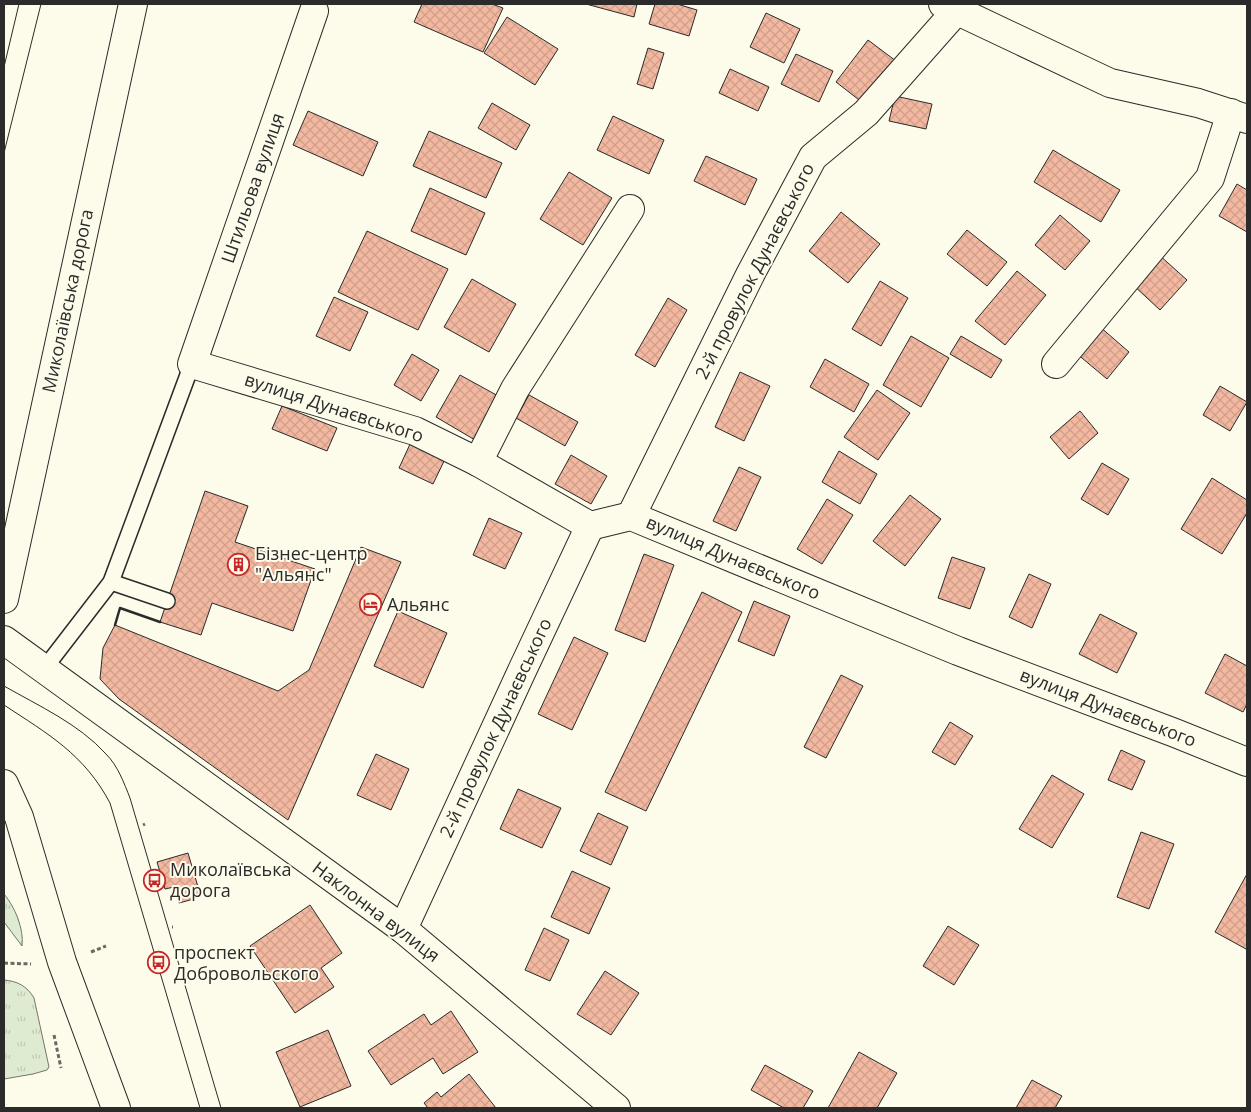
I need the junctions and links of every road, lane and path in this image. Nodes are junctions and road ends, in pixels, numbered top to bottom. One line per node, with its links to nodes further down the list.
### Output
1 (133, 4): 12 (street, Миколаївська дорога)
2 (950, 7): 4 (street); 9 (street, 2-й провулок Дунаєвського)
3 (314, 12): 6 (street, Штильова вулиця)
4 (1239, 116): 7 (street)
5 (630, 209): 8 (street)
6 (192, 364): 8 (street, вулиця Дунаєвського); 11 (lane)
7 (1056, 364)
8 (478, 462): 10 (street, вулиця Дунаєвського)
9 (632, 516): 10 (street, вулиця Дунаєвського); 16 (street, вулиця Дунаєвського)
10 (590, 526): 18 (street, 2-й провулок Дунаєвського)
11 (111, 582): 13 (lane); 15 (lane)
12 (4, 599)
13 (167, 601)
14 (4, 640): 15 (street, Наклонна вулиця)
15 (44, 669): 18 (street, Наклонна вулиця)
16 (1247, 762)
17 (4, 784): 19 (street)
18 (403, 929): 20 (street, Наклонна вулиця)
19 (116, 1108)
20 (616, 1108)

